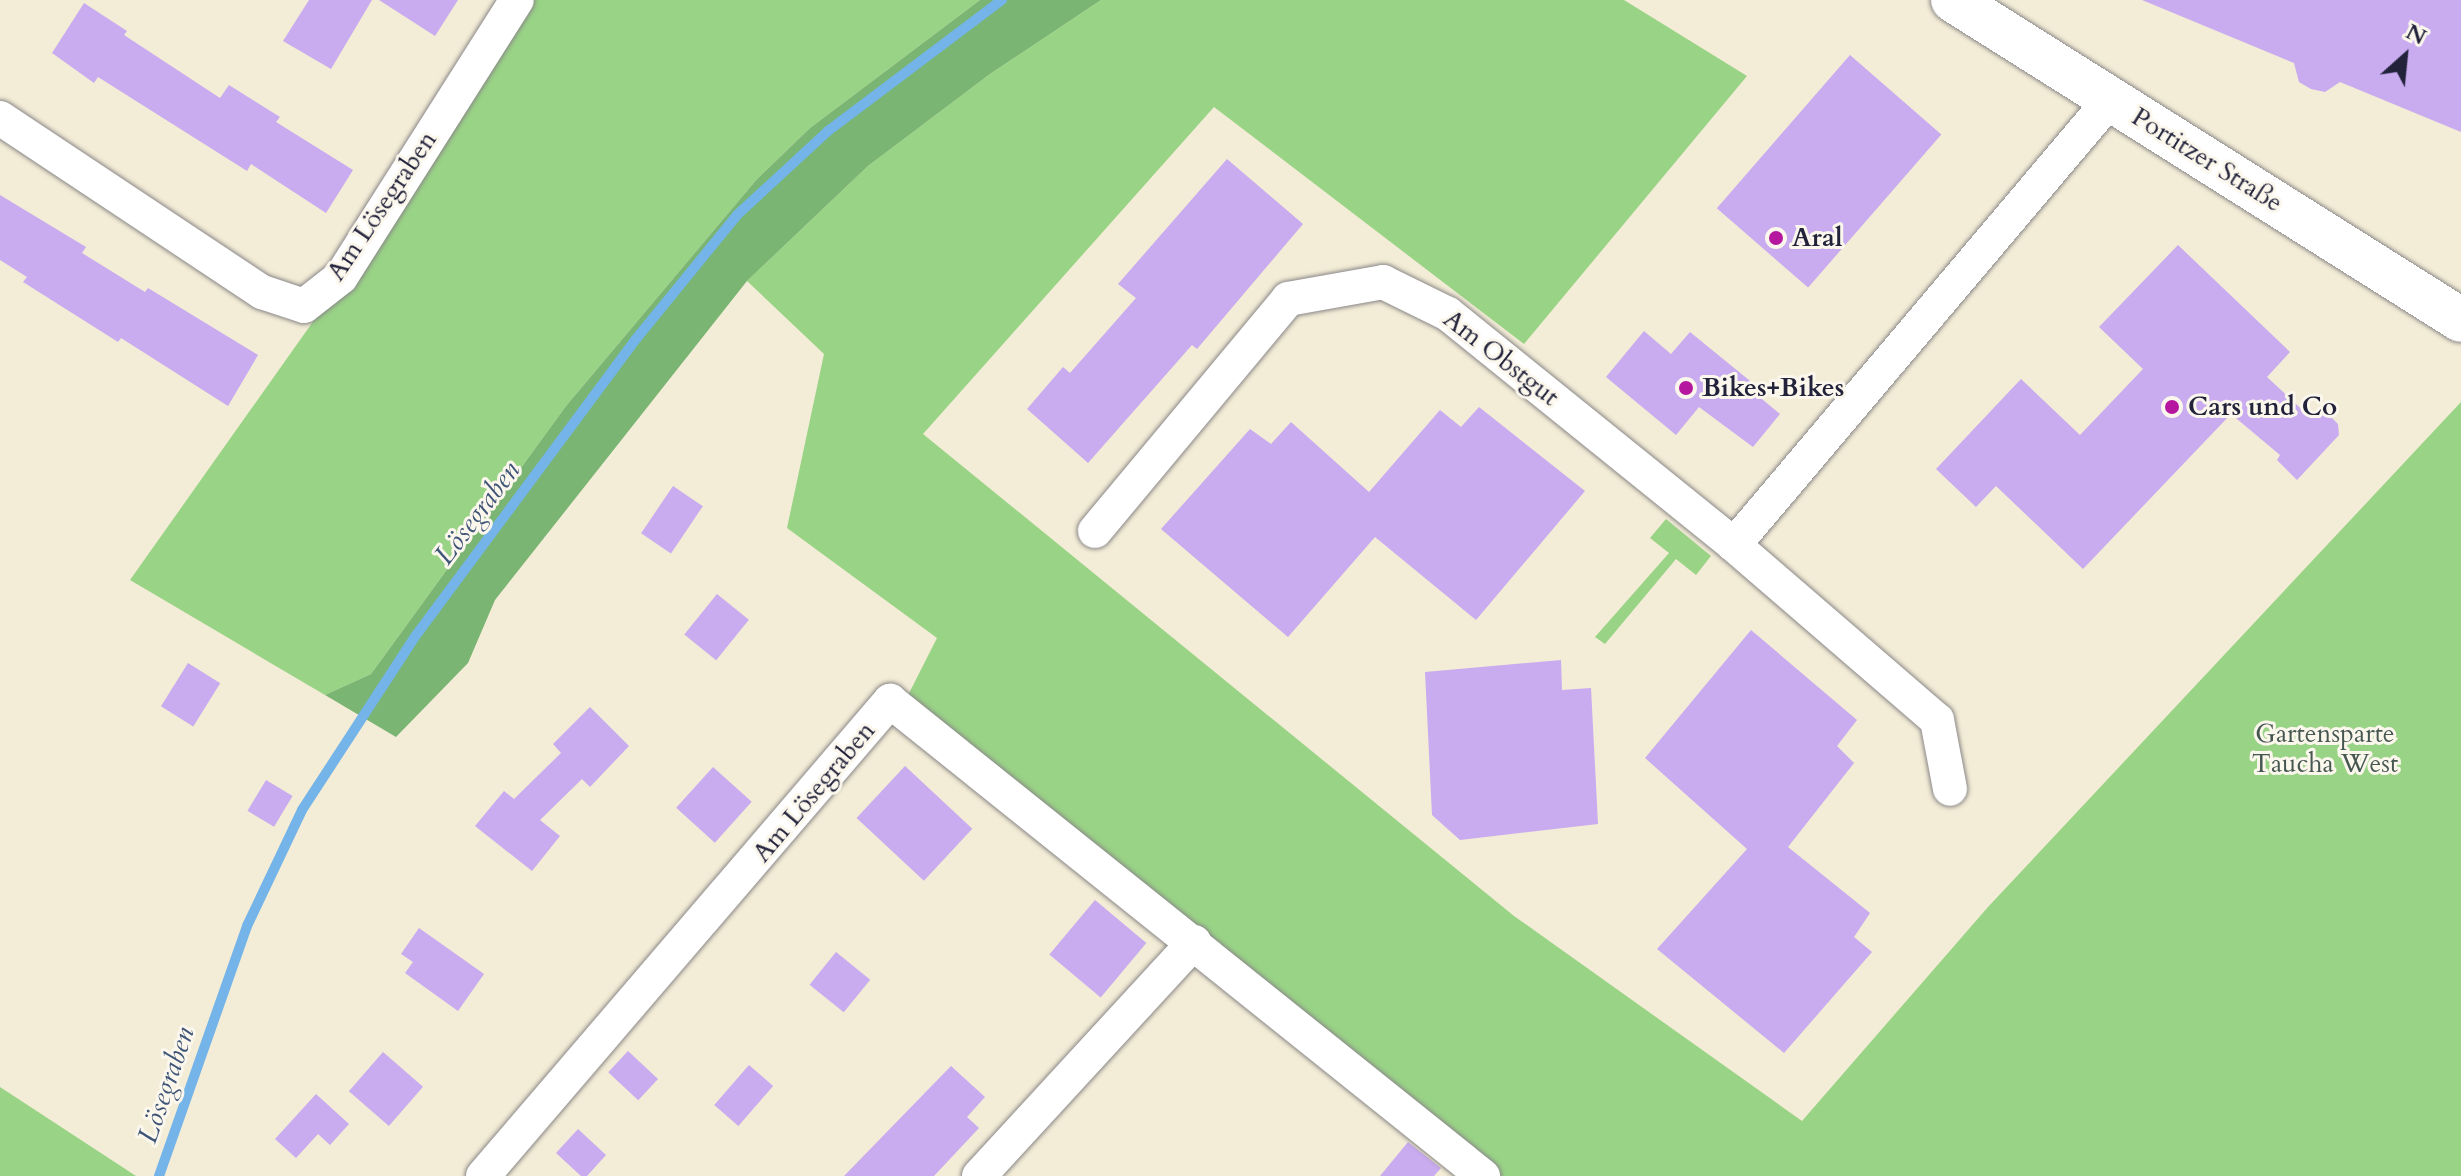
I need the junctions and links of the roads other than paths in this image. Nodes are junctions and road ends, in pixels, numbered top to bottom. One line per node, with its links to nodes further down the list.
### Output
1 (517, 0): 4 (street, Am Lösegraben)
2 (1953, 0): 3 (main road, Portitzer Straße)
3 (2110, 100): 5 (main road, Portitzer Straße); 7 (street)
4 (0, 118)
5 (2461, 320)
6 (1095, 531): 7 (street, Am Obstgut)
7 (1734, 545): 8 (street, Am Obstgut)
8 (1950, 789)
9 (1194, 942): 10 (street, Am Lösegraben); 11 (street); 12 (street, Am Lösegraben)
10 (483, 1176)
11 (979, 1176)
12 (1483, 1176)

